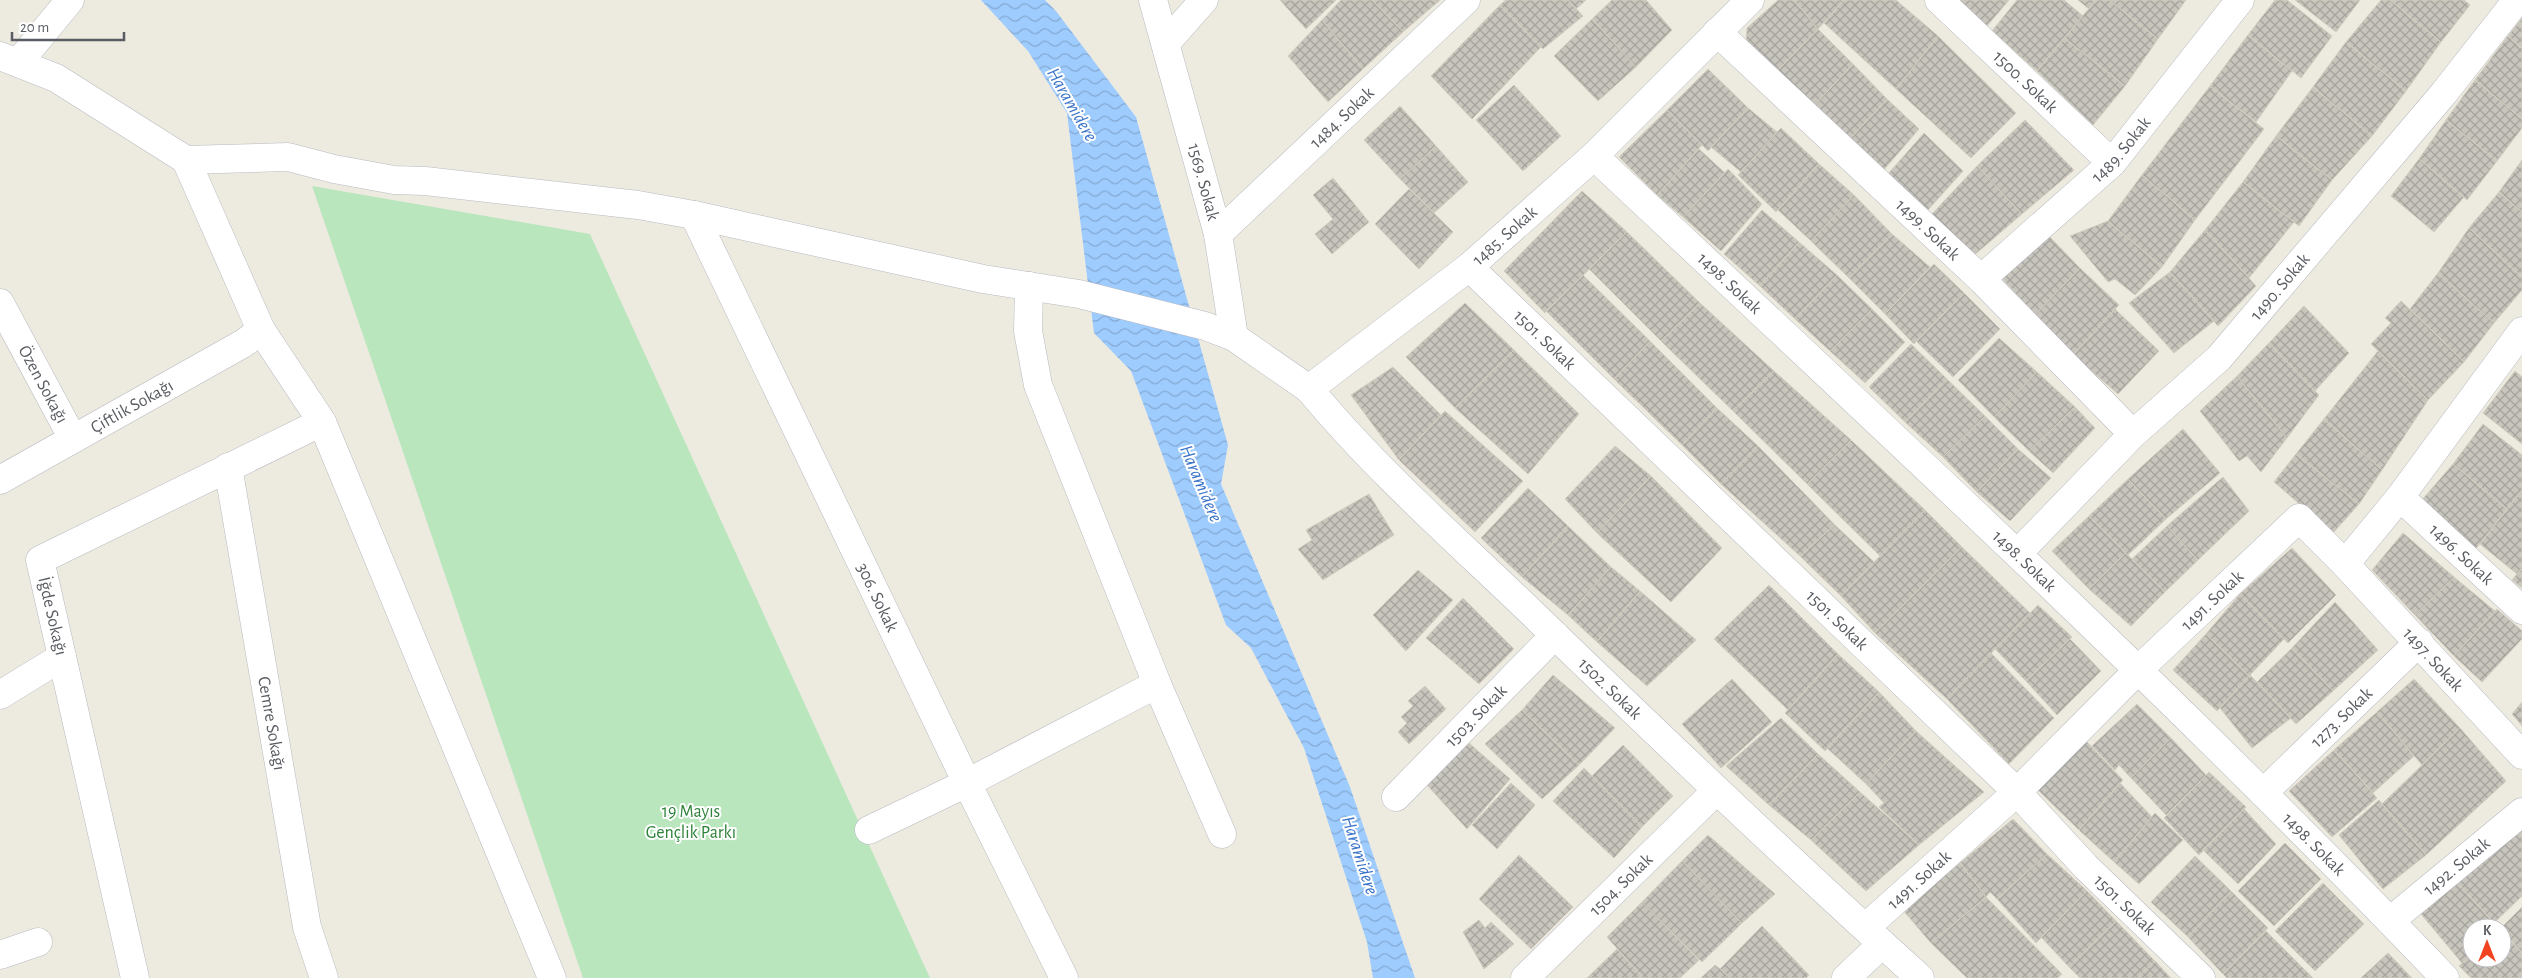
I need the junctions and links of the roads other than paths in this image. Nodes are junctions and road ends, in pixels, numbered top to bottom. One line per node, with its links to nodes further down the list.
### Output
1 (70, 0): 11 (street)
2 (1153, 0): 10 (street, 1569. Sokak)
3 (1204, 0): 10 (street)
4 (1466, 0): 16 (street, 1484. Sokak)
5 (1750, 0): 9 (street, 1485. Sokak)
6 (1939, 0): 14 (street, 1500. Sokak)
7 (2240, 0): 14 (street, 1489. Sokak)
8 (2517, 0): 26 (street, 1490. Sokak)
9 (1717, 32): 12 (street, 1485. Sokak); 18 (street, 1499. Sokak)
10 (1166, 43): 16 (street, 1569. Sokak)
11 (9, 59): 13 (street)
12 (1594, 156): 17 (street, 1485. Sokak); 31 (street, 1498. Sokak)
13 (186, 160): 15 (street); 21 (street)
14 (2112, 164): 18 (street, 1489. Sokak)
15 (694, 216): 19 (street); 41 (street, 306. Sokak)
16 (1218, 234): 22 (street, 1569. Sokak)
17 (1469, 267): 24 (street, 1485. Sokak); 43 (street, 1501. Sokak)
18 (1981, 279): 26 (street, 1499. Sokak)
19 (1029, 286): 22 (street); 38 (street)
20 (0, 304): 27 (street, Özen Sokağı)
21 (261, 330): 25 (street); 27 (street, Çiftlik Sokağı)
22 (1234, 337): 24 (street)
23 (2520, 338): 30 (street)
24 (1309, 389): 34 (street, 1502. Sokak)
25 (322, 422): 28 (street, İğde Sokağı); 55 (street)
26 (2133, 434): 31 (street, 1490. Sokak)
27 (73, 439): 29 (street, Çiftlik Sokağı)
28 (228, 468): 36 (street, İğde Sokağı); 54 (street, Cemre Sokağı)
29 (0, 480)
30 (2400, 497): 32 (street); 33 (street, 1496. Sokak)
31 (2018, 553): 37 (street, 1498. Sokak)
32 (2345, 564): 35 (street, 1497. Sokak); 37 (street, 1491. Sokak)
33 (2522, 610)
34 (1555, 636): 42 (street, 1502. Sokak); 45 (street, 1503. Sokak)
35 (2419, 642): 40 (street, 1497. Sokak); 44 (street, 1273. Sokak)
36 (62, 657): 39 (street); 53 (street, İğde Sokağı)
37 (2137, 671): 43 (street, 1491. Sokak); 44 (street, 1498. Sokak)
38 (1157, 684): 41 (street); 48 (street)
39 (0, 695)
40 (2522, 755)
41 (966, 783): 47 (street); 56 (street, 306. Sokak)
42 (1716, 791): 50 (street, 1502. Sokak); 57 (street, 1504. Sokak)
43 (2017, 792): 50 (street, 1491. Sokak); 60 (street, 1501. Sokak)
44 (2263, 793): 49 (street, 1498. Sokak)
45 (1396, 797)
46 (2522, 812): 49 (street, 1492. Sokak)
47 (869, 830)
48 (1222, 834)
49 (2390, 921): 61 (street, 1498. Sokak)
50 (1874, 935): 58 (street, 1491. Sokak); 59 (street, 1502. Sokak)
51 (38, 942): 52 (street)
52 (0, 955)
53 (135, 978)
54 (324, 978)
55 (552, 978)
56 (1064, 978)
57 (1525, 978)
58 (1846, 978)
59 (1920, 978)
60 (2201, 978)
61 (2445, 978)

